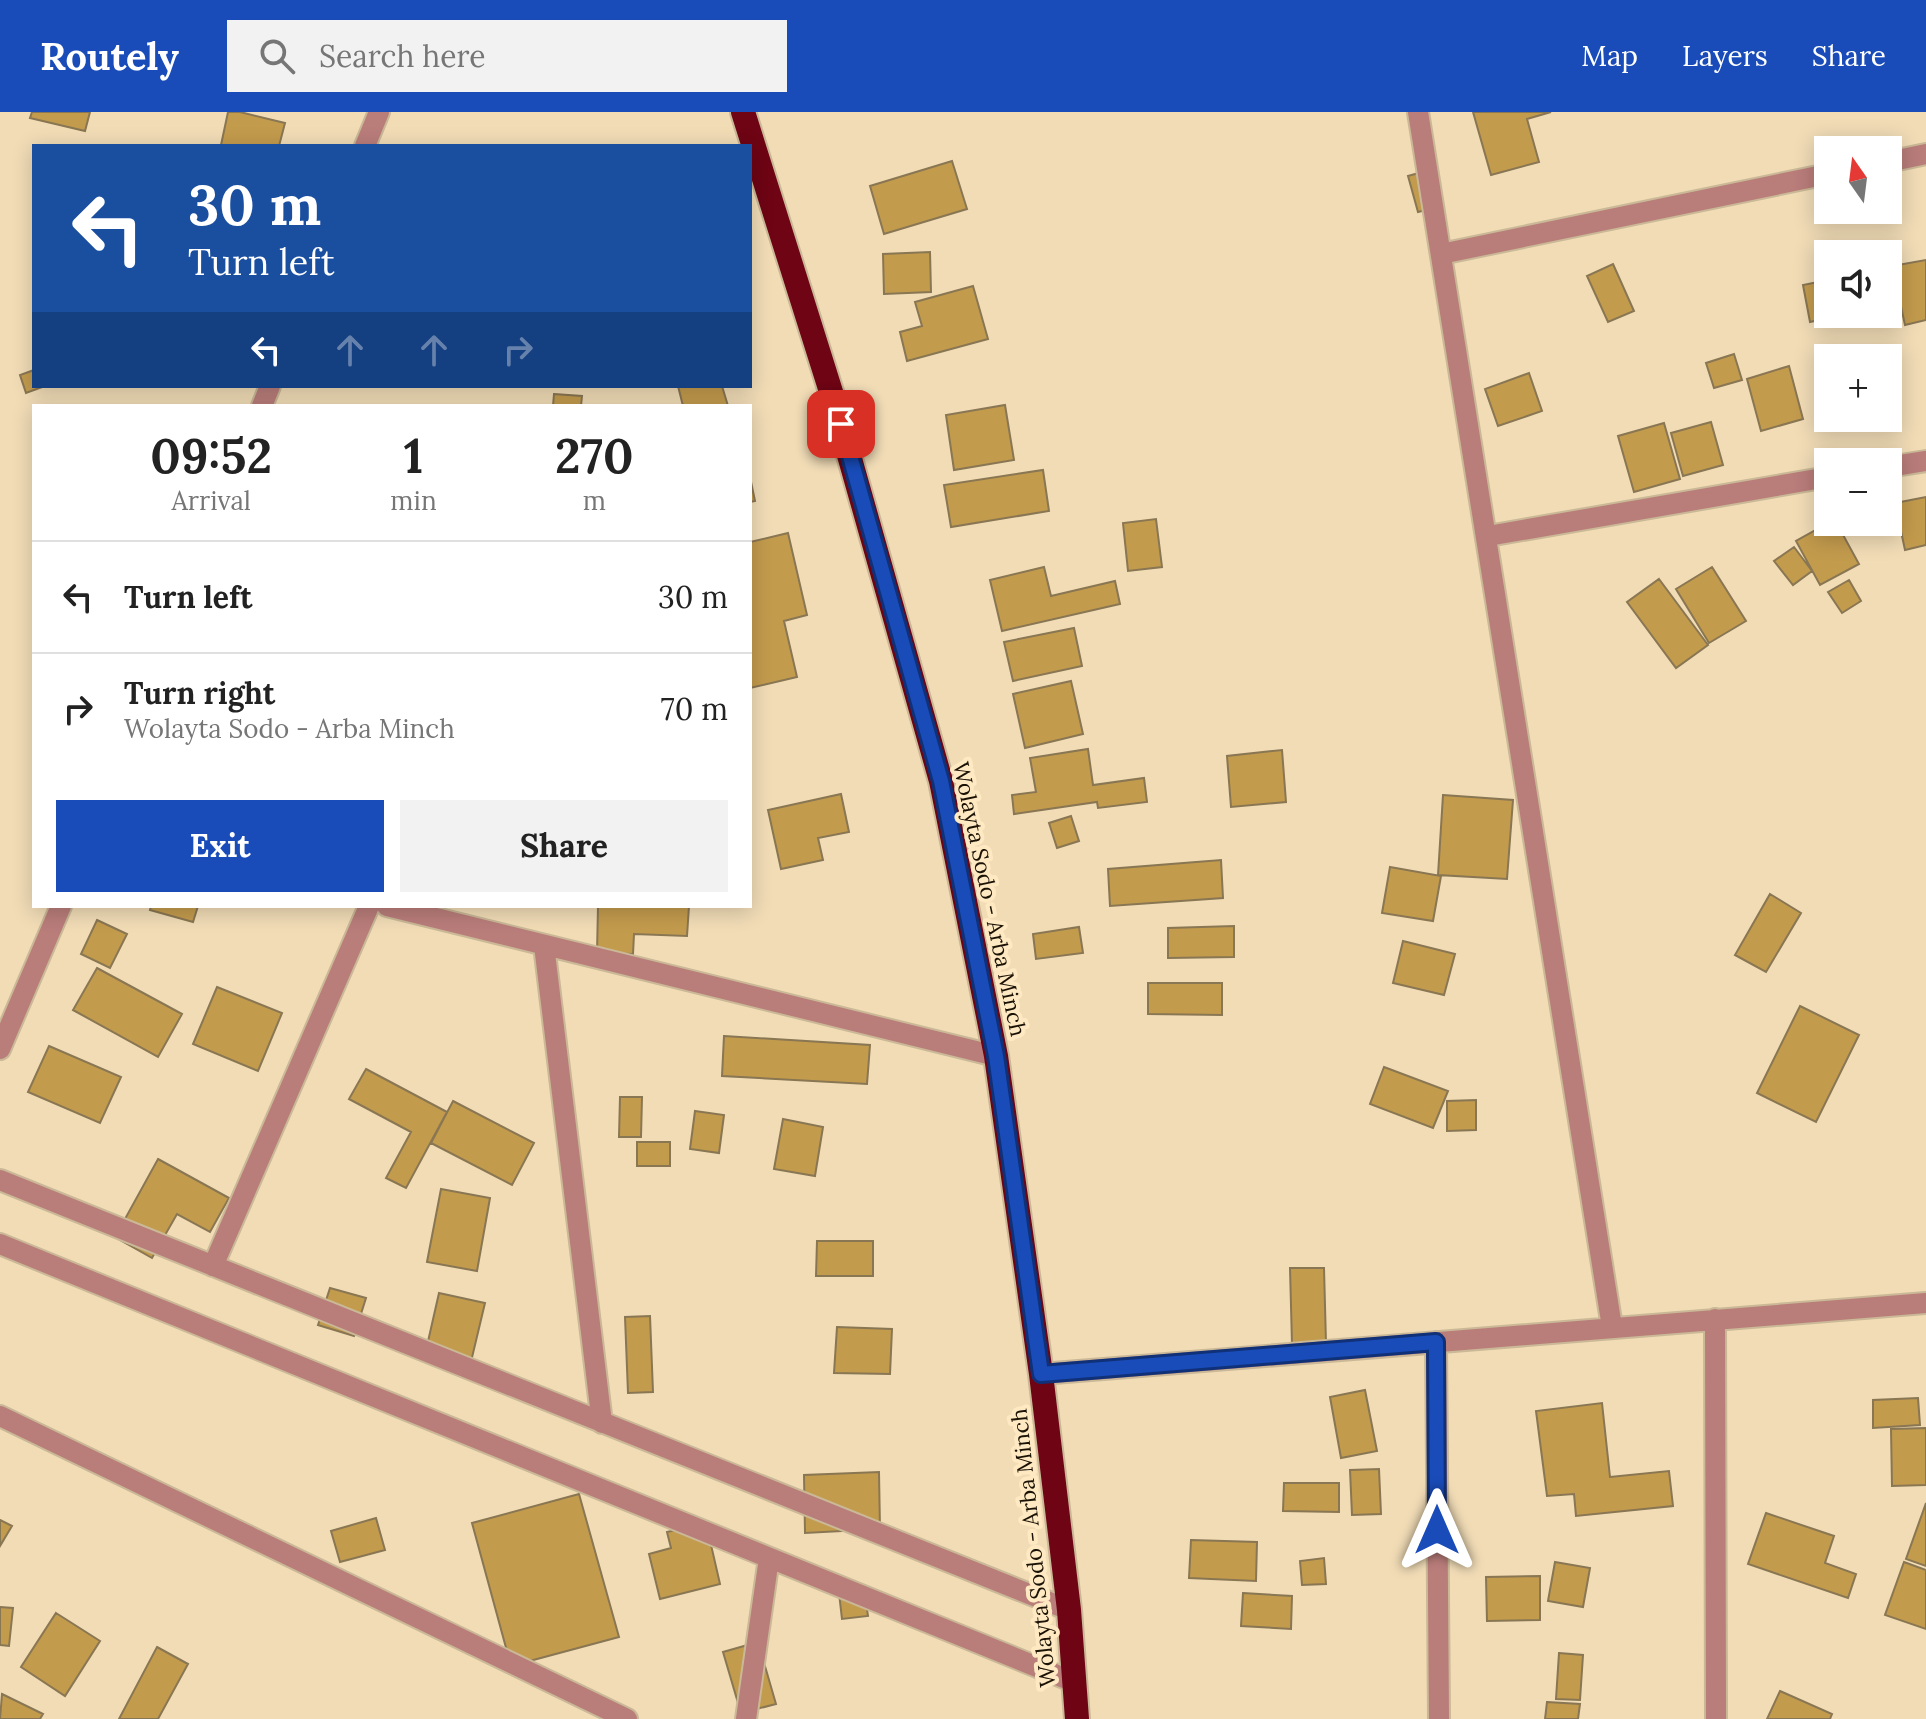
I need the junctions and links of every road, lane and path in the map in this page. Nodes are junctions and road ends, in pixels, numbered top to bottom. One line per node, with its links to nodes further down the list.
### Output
1 (379, 112): 4 (street)
2 (743, 112): 18 (highway, Wolayta Sodo - Arba Minch)
3 (1418, 112): 8 (street)
4 (366, 144)
5 (1926, 154): 6 (street)
6 (1902, 159)
7 (1814, 177): 8 (street)
8 (1441, 254): 12 (street)
9 (1926, 461): 10 (street)
10 (1902, 465)
11 (1814, 479): 12 (street)
12 (1488, 536): 24 (street)
13 (60, 908): 17 (street)
14 (368, 908): 21 (street)
15 (395, 908): 16 (street)
16 (544, 945): 18 (street); 28 (street)
17 (0, 1049)
18 (996, 1056): 26 (highway, Wolayta Sodo - Arba Minch)
19 (0, 1180): 21 (street)
20 (0, 1244): 29 (street)
21 (213, 1266): 28 (street)
22 (1926, 1303): 23 (street)
23 (1715, 1319): 24 (street); 36 (street)
24 (1612, 1327): 25 (street)
25 (1436, 1342): 26 (street); 35 (street)
26 (1041, 1374): 30 (highway, Wolayta Sodo - Arba Minch)
27 (0, 1416): 32 (street)
28 (602, 1423): 30 (street)
29 (769, 1558): 31 (street); 33 (street)
30 (1069, 1610): 31 (highway, Wolayta Sodo - Arba Minch)
31 (1074, 1682): 34 (highway, Wolayta Sodo - Arba Minch)
32 (627, 1719)
33 (746, 1719)
34 (1077, 1719)
35 (1439, 1719)
36 (1716, 1719)

